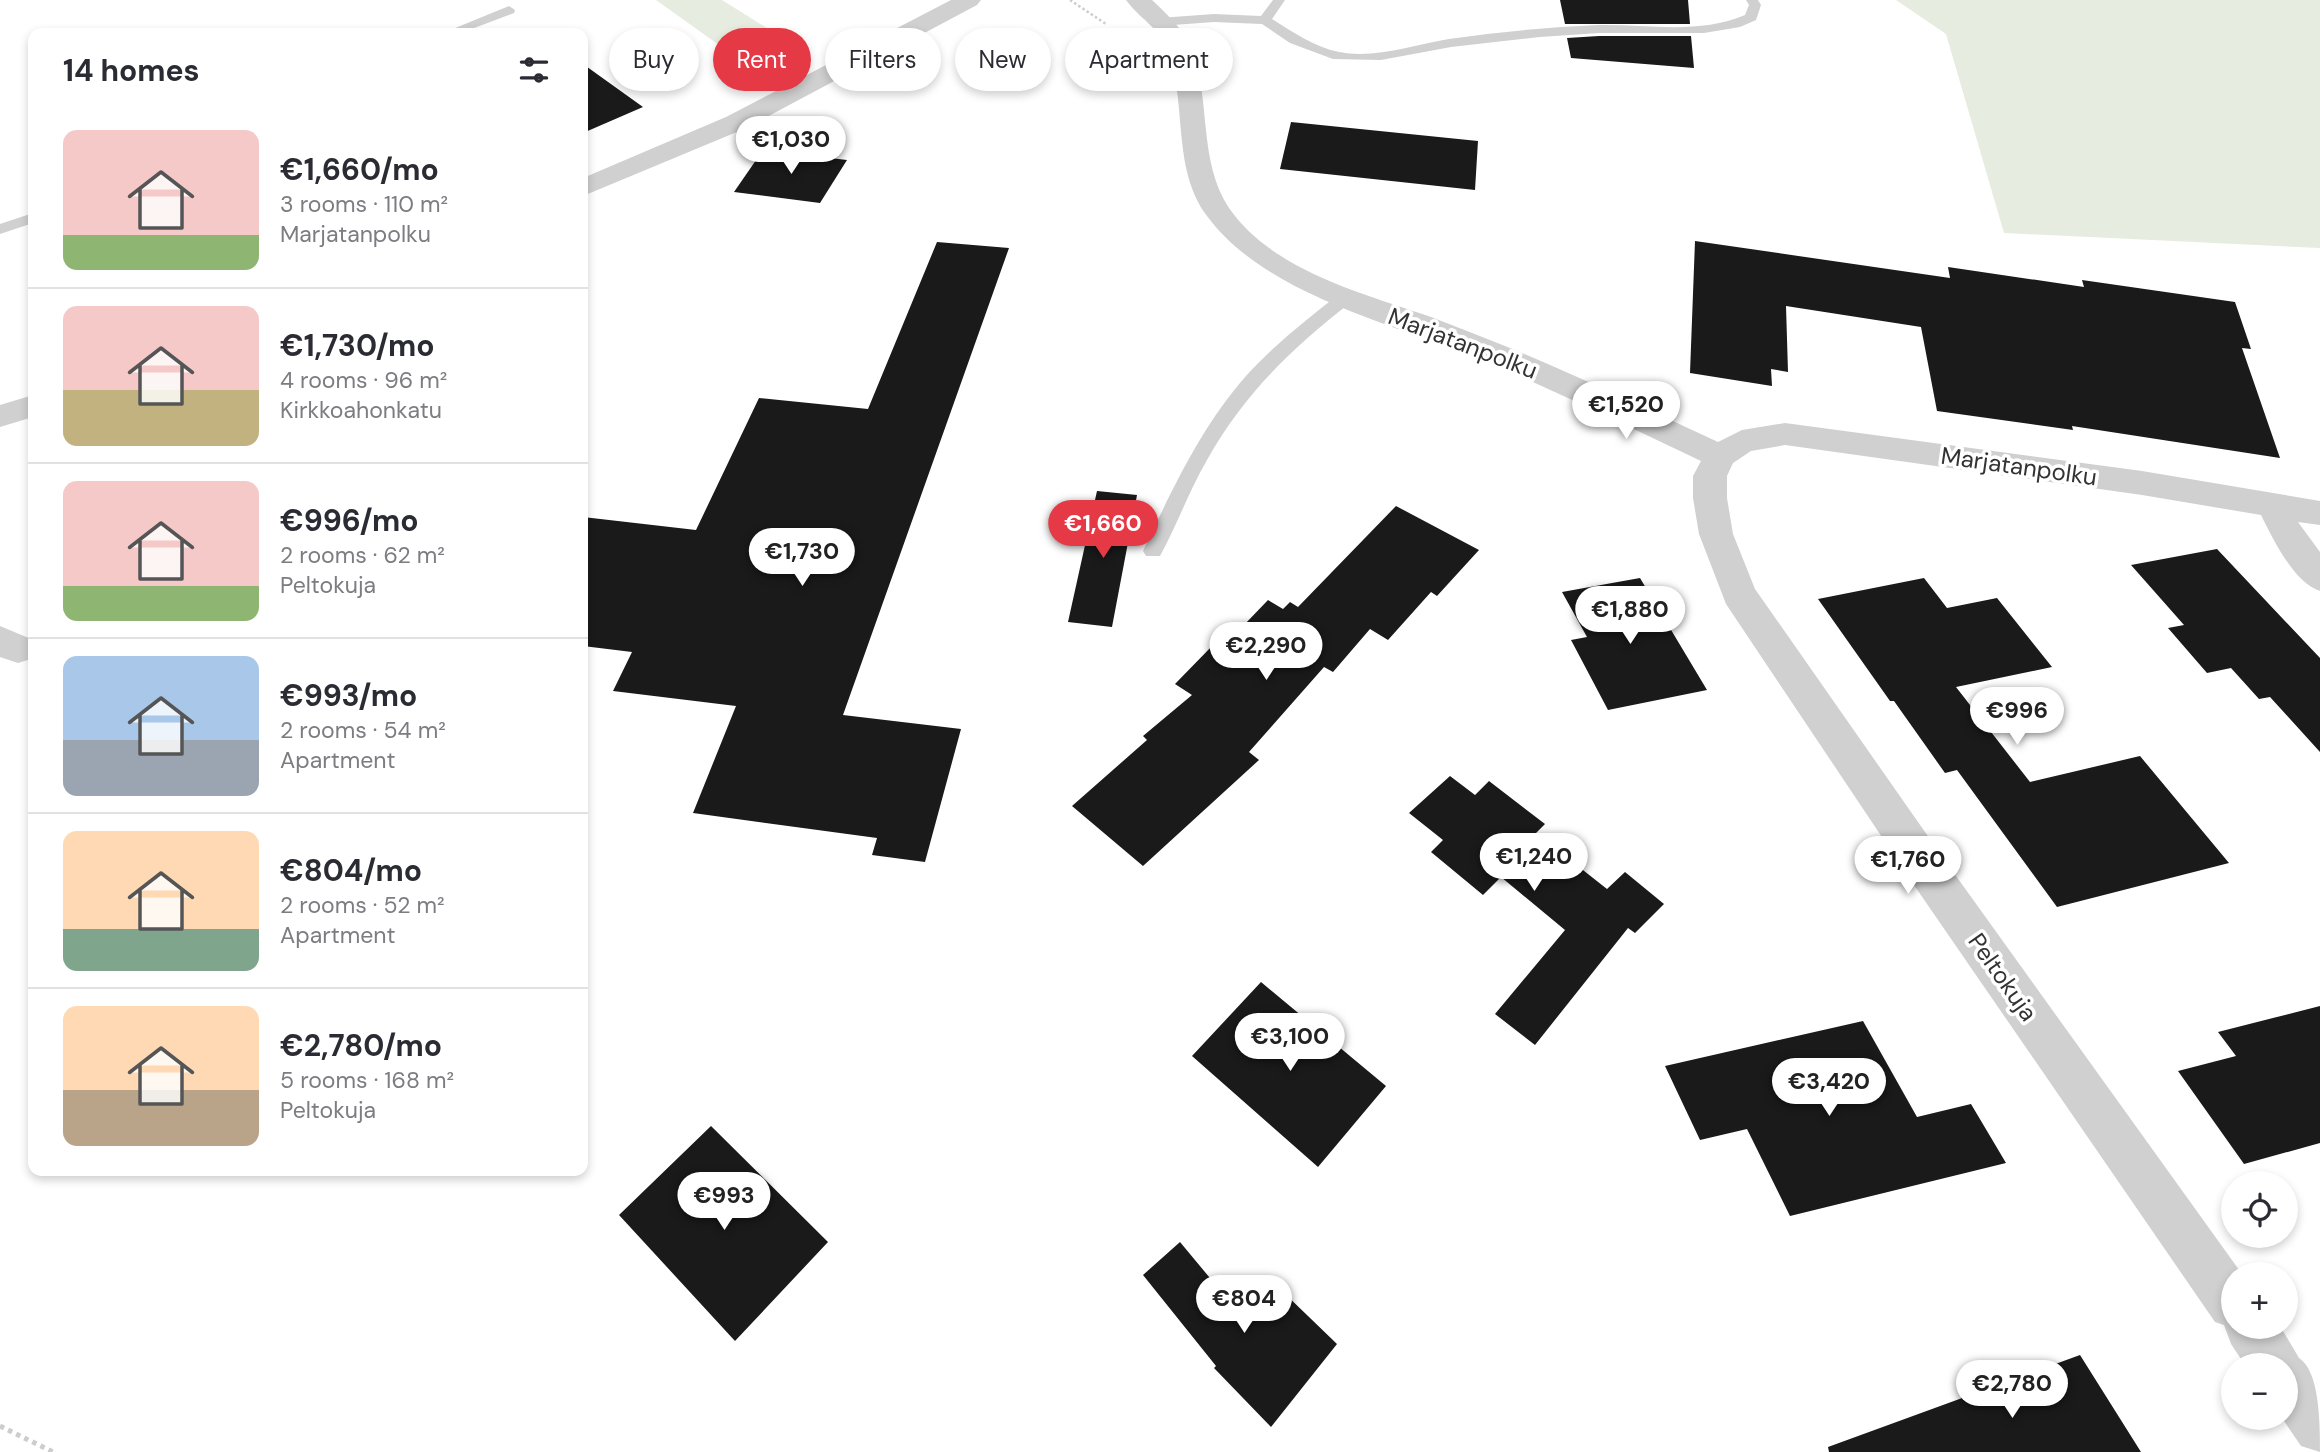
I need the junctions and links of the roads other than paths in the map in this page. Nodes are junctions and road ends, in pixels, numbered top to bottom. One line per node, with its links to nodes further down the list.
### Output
1 (969, 0): 9 (street)
2 (1138, 0): 7 (street, Marjatanpolku)
3 (1279, 0): 6 (lane)
4 (1752, 0): 6 (lane)
5 (509, 10): 8 (lane)
6 (1265, 20): 7 (lane)
7 (1160, 22): 12 (street, Marjatanpolku)
8 (463, 28)
9 (588, 186)
10 (28, 220): 11 (lane)
11 (0, 229)
12 (1344, 299): 15 (street, Marjatanpolku); 18 (lane)
13 (28, 408): 14 (street)
14 (0, 416)
15 (1720, 456): 16 (street, Marjatanpolku); 20 (street, Peltokuja)
16 (2273, 506): 17 (street, Marjatanpolku); 19 (street)
17 (2320, 513)
18 (1153, 551)
19 (2320, 578)
20 (2221, 1287)
21 (2298, 1395): 22 (street)
22 (2320, 1427)

